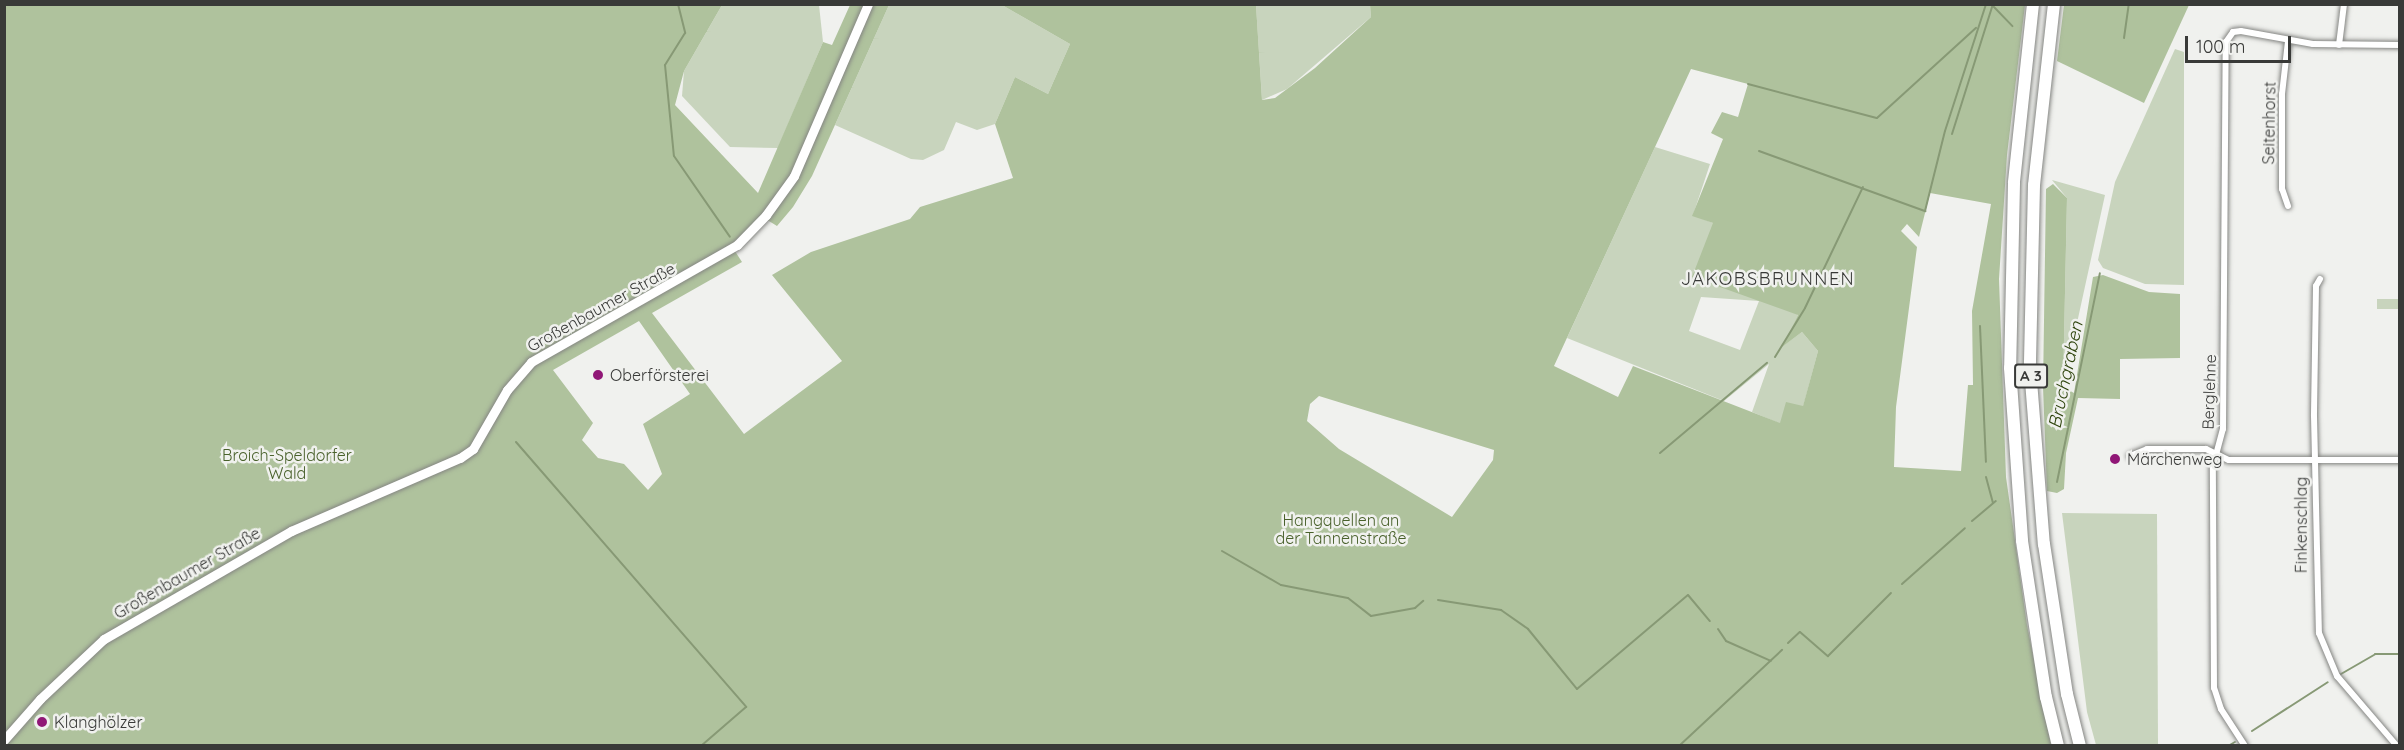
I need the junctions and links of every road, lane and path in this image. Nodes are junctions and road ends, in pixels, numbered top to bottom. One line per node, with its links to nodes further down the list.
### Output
1 (868, 4): 14 (street, Großenbaumer Straße)
2 (2033, 4): 15 (highway, A 3)
3 (2054, 4): 16 (highway, A 3)
4 (2344, 4): 6 (street)
5 (2288, 41): 6 (street); 8 (street, Seitenhorst); 10 (street, Berglehne)
6 (2339, 45): 7 (street)
7 (2400, 45)
8 (2288, 206)
9 (2320, 279): 12 (street, Finkenschlag)
10 (2216, 453): 11 (street); 12 (street); 17 (street, Berglehne)
11 (2130, 456)
12 (2314, 460): 13 (street); 18 (street, Finkenschlag)
13 (2400, 460)
14 (4, 740)
15 (2058, 746)
16 (2080, 746)
17 (2245, 746)
18 (2397, 746)

